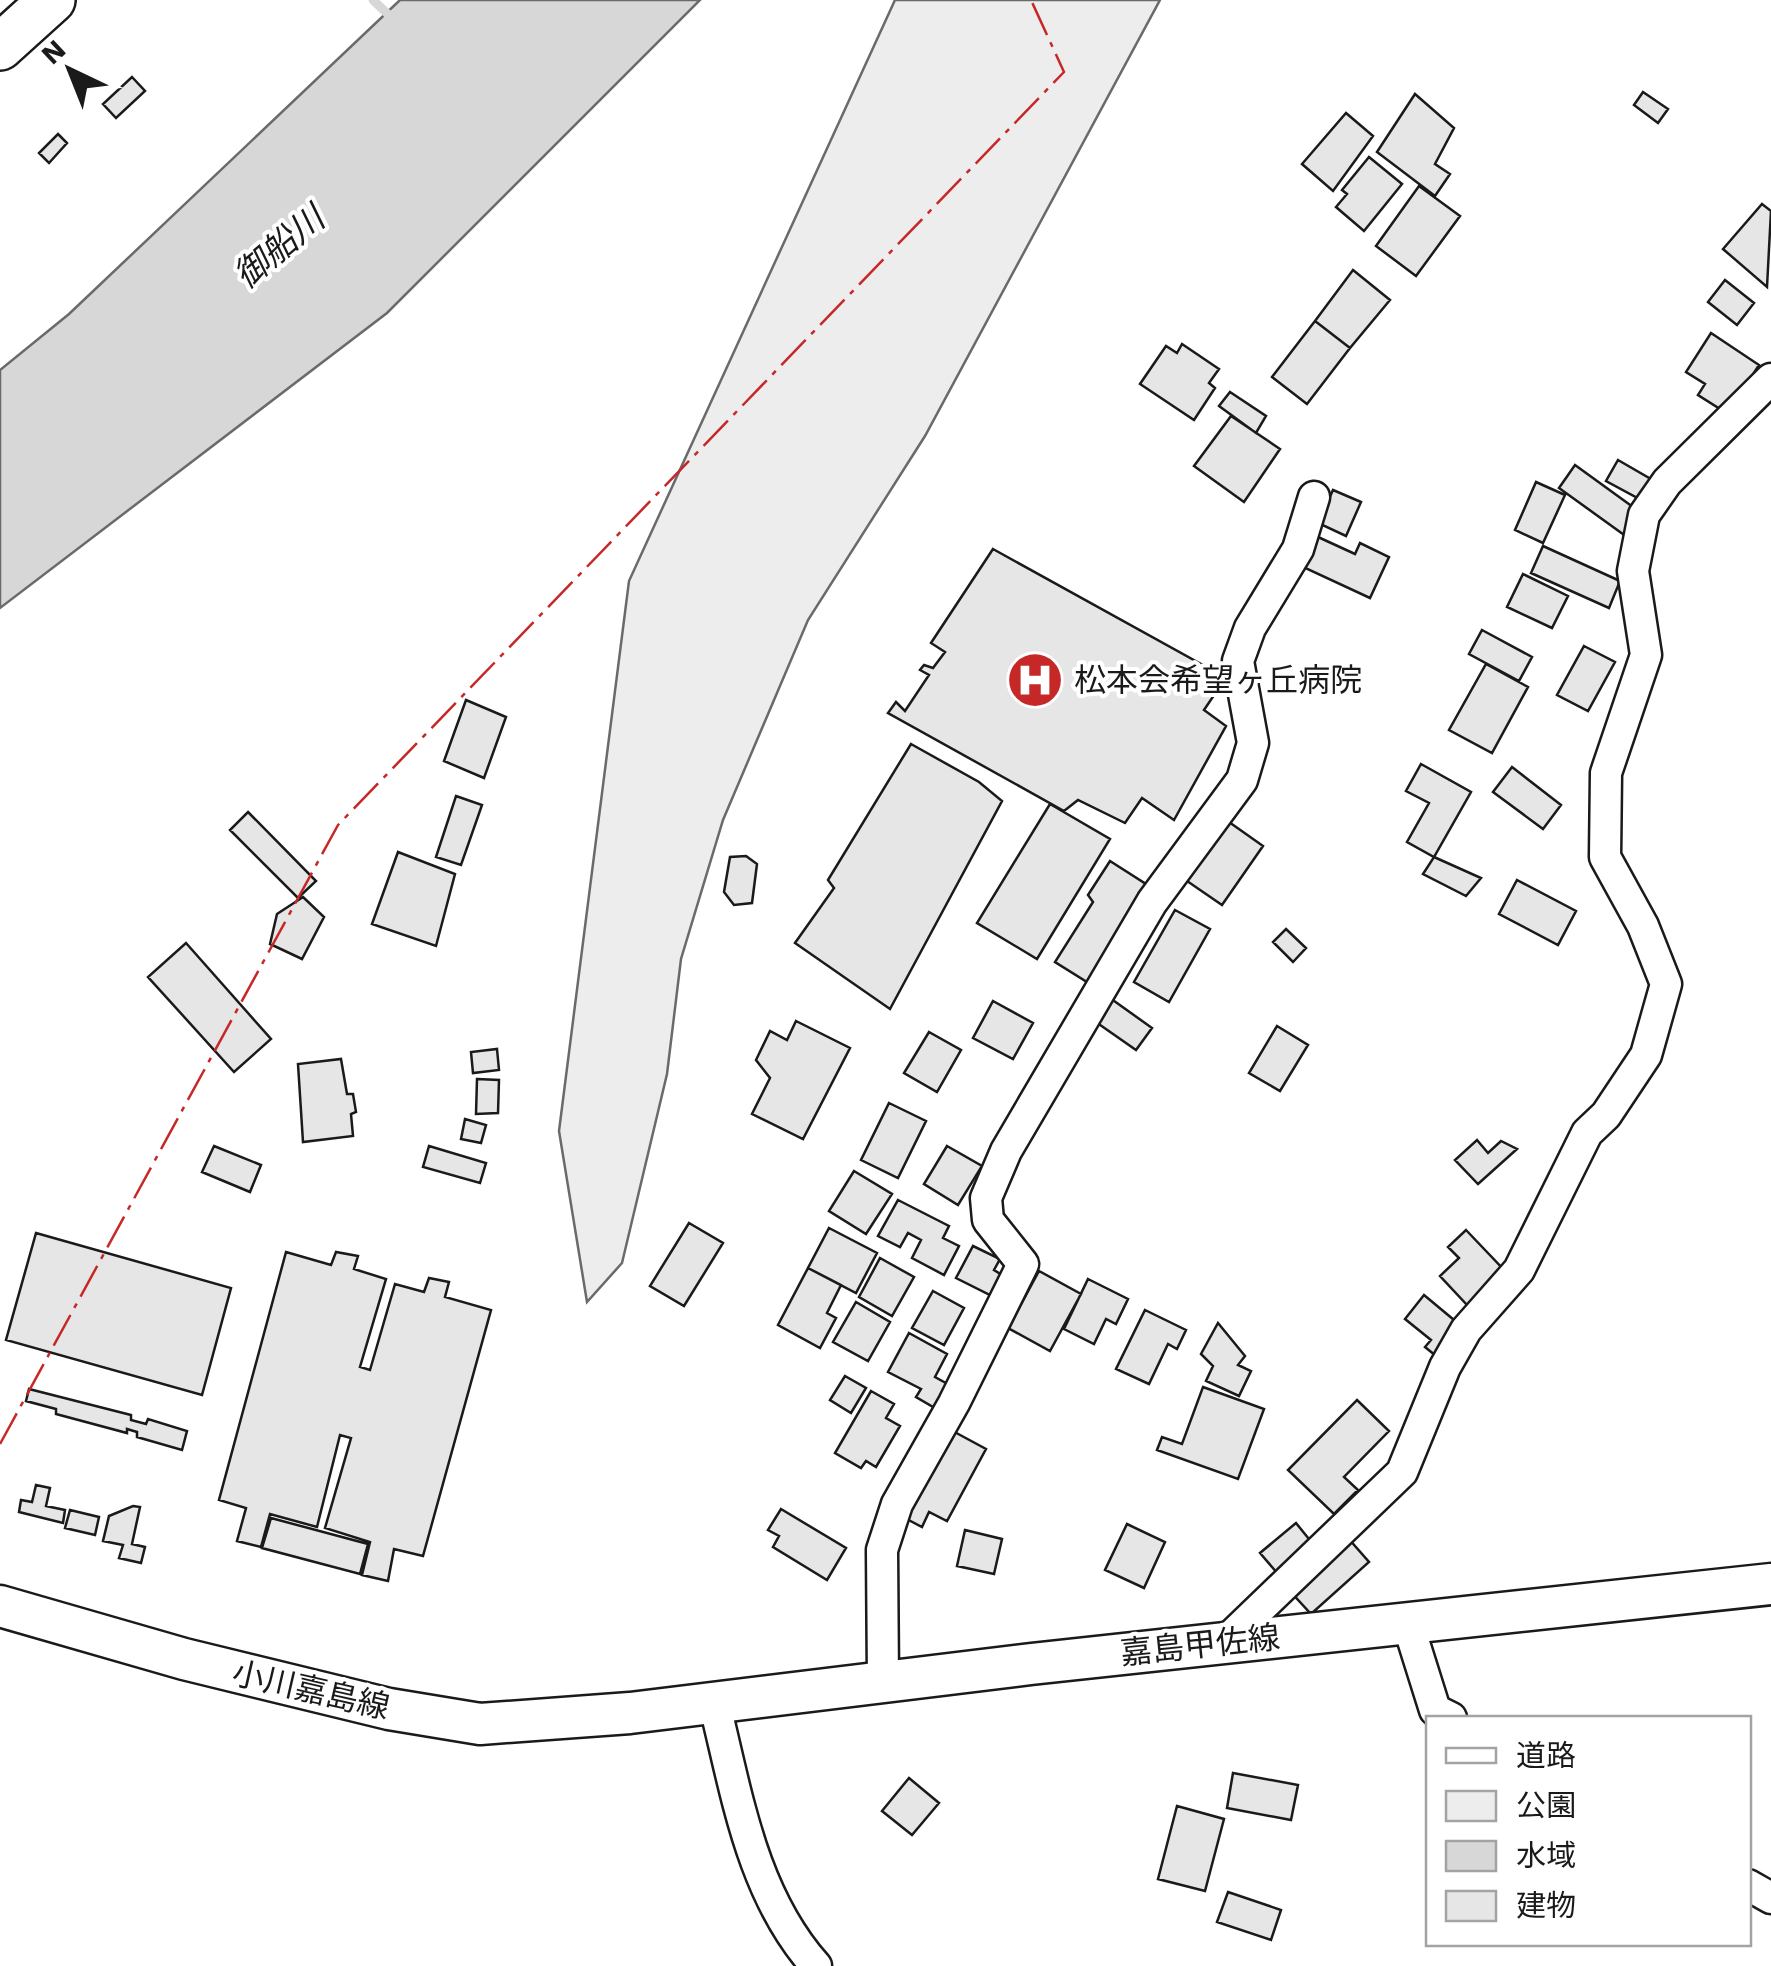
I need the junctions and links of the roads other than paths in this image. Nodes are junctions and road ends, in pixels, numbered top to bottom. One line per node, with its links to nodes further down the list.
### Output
1 (1771, 379): 6 (street)
2 (1314, 496): 7 (street)
3 (1771, 1584): 5 (main road, 嘉島甲佐線)
4 (0, 1606): 9 (main road, 小川嘉島線)
5 (1408, 1624): 6 (main road, 嘉島甲佐線); 10 (street)
6 (1226, 1642): 7 (main road, 嘉島甲佐線)
7 (884, 1683): 8 (main road, 嘉島甲佐線)
8 (714, 1702): 9 (main road, 嘉島甲佐線); 11 (street)
9 (630, 1713)
10 (1447, 1716)
11 (816, 1966)

